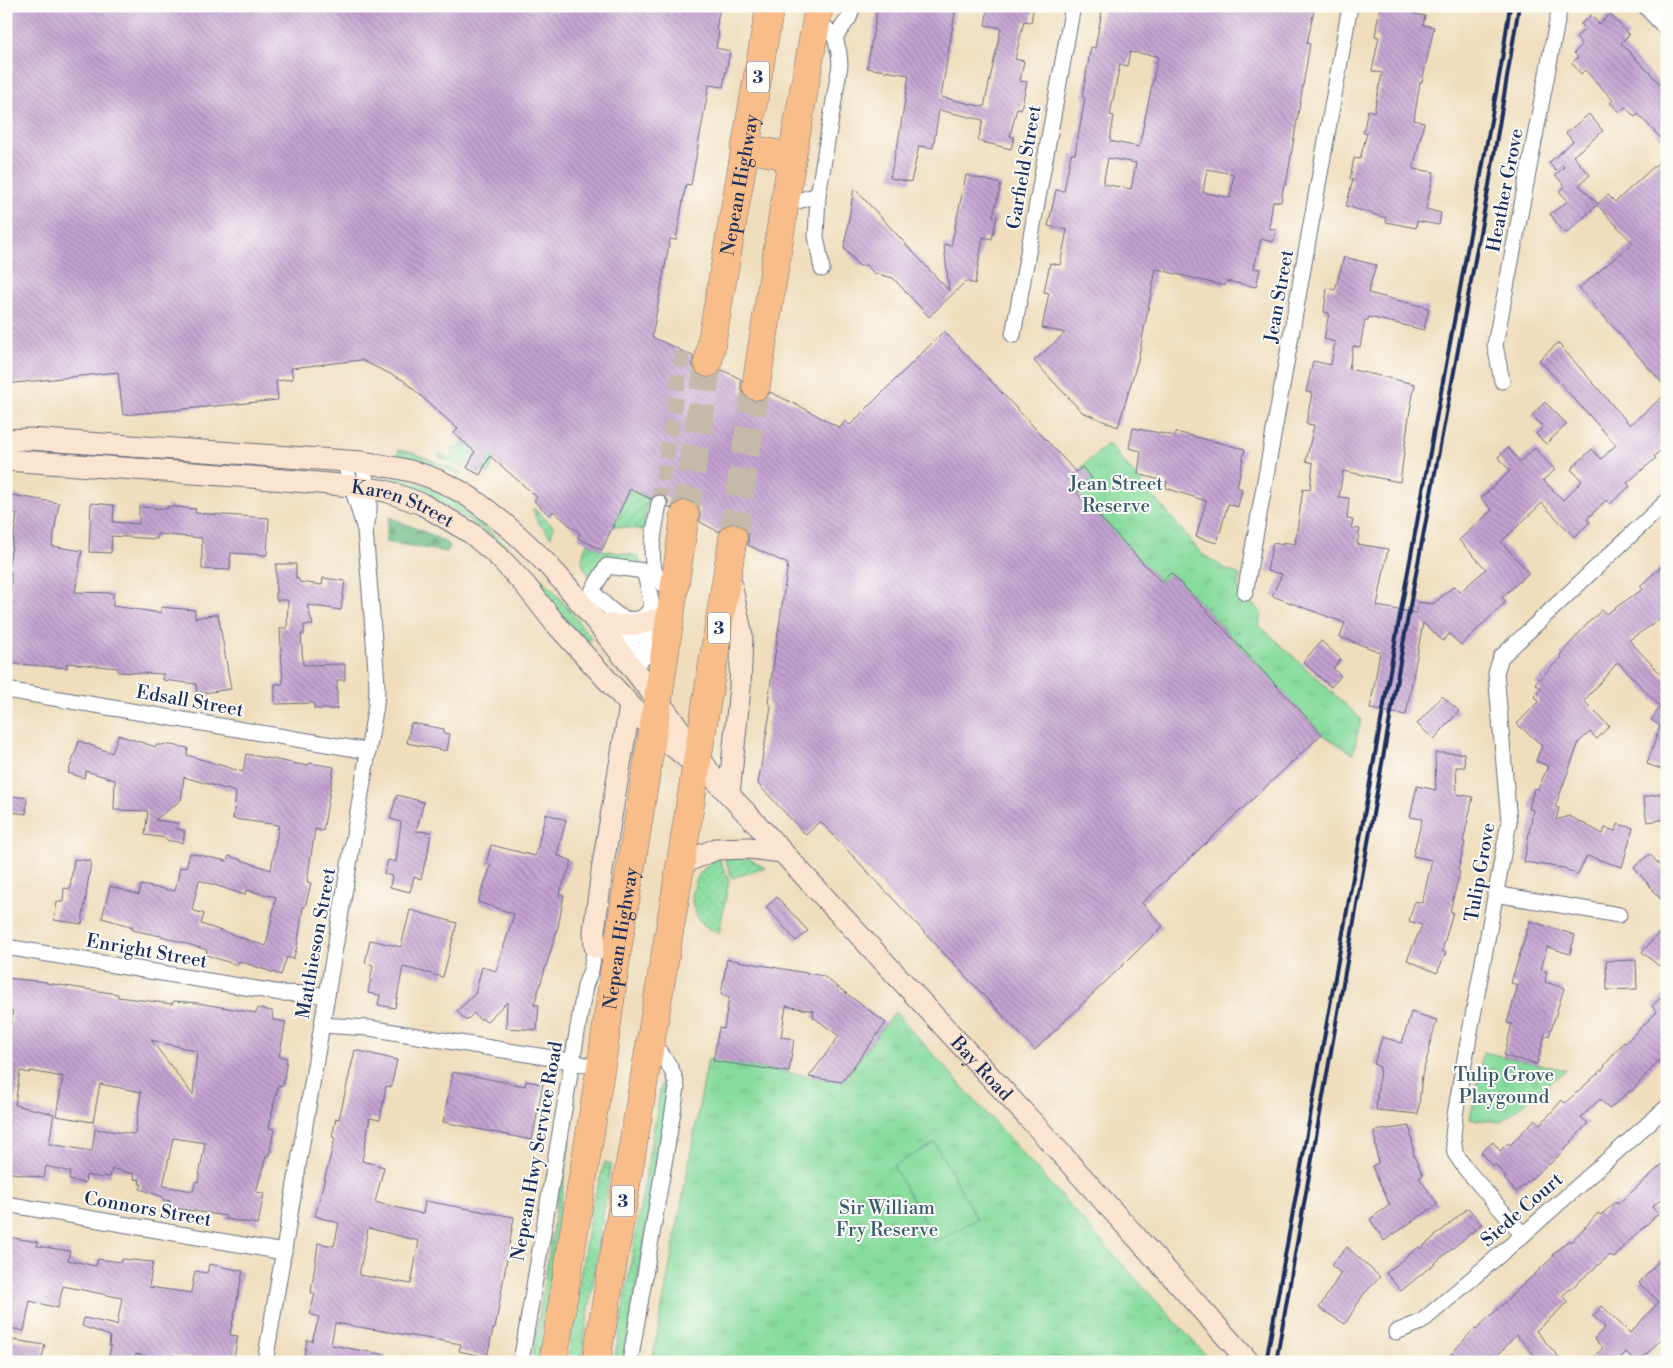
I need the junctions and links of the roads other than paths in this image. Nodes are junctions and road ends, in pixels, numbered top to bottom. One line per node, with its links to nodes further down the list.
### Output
1 (770, 6): 9 (highway, Nepean Highway / 3)
2 (853, 6): 7 (street)
3 (1073, 6): 14 (street, Garfield Street)
4 (1350, 6): 27 (street, Jean Street)
5 (1560, 6): 16 (street, Heather Grove)
6 (1645, 6): 8 (street)
7 (824, 21): 10 (highway); 11 (street)
8 (1667, 30)
9 (745, 148): 10 (highway); 15 (highway, Nepean Highway / 3)
10 (792, 157): 12 (highway)
11 (818, 195): 12 (street); 13 (street)
12 (784, 205): 17 (highway)
13 (822, 269)
14 (1013, 336)
15 (708, 363)
16 (1502, 381)
17 (756, 386)
18 (6, 440): 20 (street, Karen Street)
19 (6, 460): 21 (street, Karen Street)
20 (353, 462): 21 (street, Matthieson Street); 29 (street, Karen Street)
21 (360, 487): 32 (street, Karen Street); 34 (street, Matthieson Street)
22 (1667, 501): 39 (street, Tulip Grove)
23 (659, 503): 28 (street)
24 (685, 515): 28 (highway, Nepean Highway)
25 (732, 538): 26 (highway, 3)
26 (728, 571): 35 (highway, 3); 36 (street)
27 (1245, 593)
28 (672, 604): 29 (street); 31 (highway, Nepean Highway)
29 (598, 624): 31 (street, Karen Street)
30 (6, 690): 34 (street, Edsall Street)
31 (658, 700): 33 (highway, Nepean Highway); 35 (street, Bay Road)
32 (630, 706): 33 (street, Karen Street); 42 (street)
33 (653, 730): 35 (street, Karen Street); 42 (highway, Nepean Highway)
34 (368, 751): 43 (street, Matthieson Street)
35 (702, 765): 36 (street, Bay Road); 38 (highway, 3)
36 (729, 794): 37 (street, Bay Road)
37 (782, 852): 38 (street); 57 (street, Bay Road)
38 (680, 864): 44 (highway, 3)
39 (1495, 894): 40 (street); 49 (street, Tulip Grove)
40 (1620, 915)
41 (6, 947): 43 (street, Enright Street)
42 (606, 950): 45 (street, Nepean Hwy Service Road); 46 (highway, Nepean Highway)
43 (324, 1010): 45 (street, Enright Street); 50 (street, Matthieson Street)
44 (651, 1041): 55 (highway, 3); 56 (street)
45 (572, 1061): 46 (street, Enright Street); 53 (street, Nepean Hwy Service Road)
46 (600, 1068): 54 (highway, Nepean Highway)
47 (1667, 1107): 49 (street, Siede Court)
48 (6, 1204): 50 (street, Connors Street)
49 (1523, 1235): 51 (street, Siede Court)
50 (284, 1252): 52 (street, Matthieson Street)
51 (1396, 1332)
52 (265, 1362)
53 (521, 1362)
54 (552, 1362)
55 (596, 1362)
56 (630, 1362)
57 (1249, 1362)

